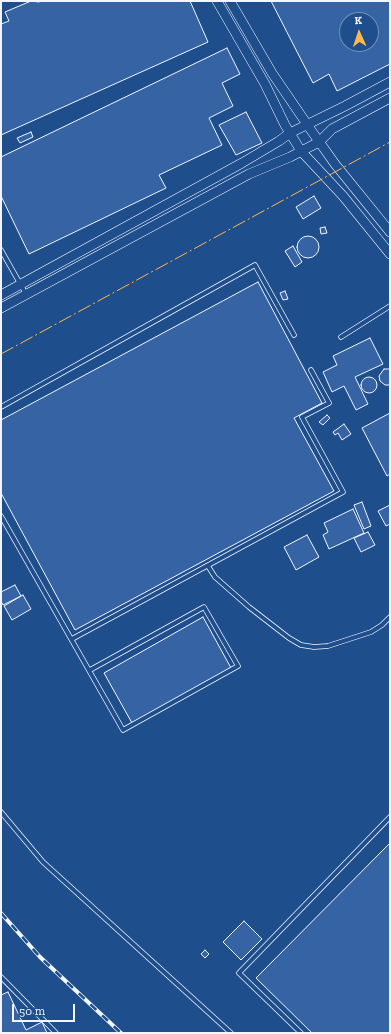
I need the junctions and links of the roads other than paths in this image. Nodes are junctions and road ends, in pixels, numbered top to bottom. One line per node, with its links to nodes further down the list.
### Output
1 (217, 1): 6 (street)
2 (230, 1): 5 (street)
3 (390, 82): 5 (street)
4 (390, 98): 7 (street)
5 (307, 125): 6 (street); 7 (street)
6 (290, 133): 8 (street); 12 (street)
7 (319, 142): 8 (street); 9 (street)
8 (301, 150): 11 (street); 13 (street)
9 (389, 230)
10 (1, 250): 12 (lane)
11 (390, 254)
12 (20, 285): 13 (lane); 14 (street)
13 (26, 294): 16 (street)
14 (1, 295)
15 (390, 307): 18 (lane)
16 (1, 308)
17 (294, 335): 20 (lane)
18 (341, 337)
19 (311, 370): 22 (lane)
20 (1, 407)
21 (1, 516): 24 (lane)
22 (208, 566): 23 (lane); 24 (lane)
23 (390, 617)
24 (72, 639): 25 (lane)
25 (90, 670): 25 (lane)
26 (1, 812): 31 (lane)
27 (390, 817): 32 (lane)
28 (1, 977): 29 (lane)
29 (3, 982): 30 (lane)
30 (56, 1033)
31 (231, 1033)
32 (301, 1033)

